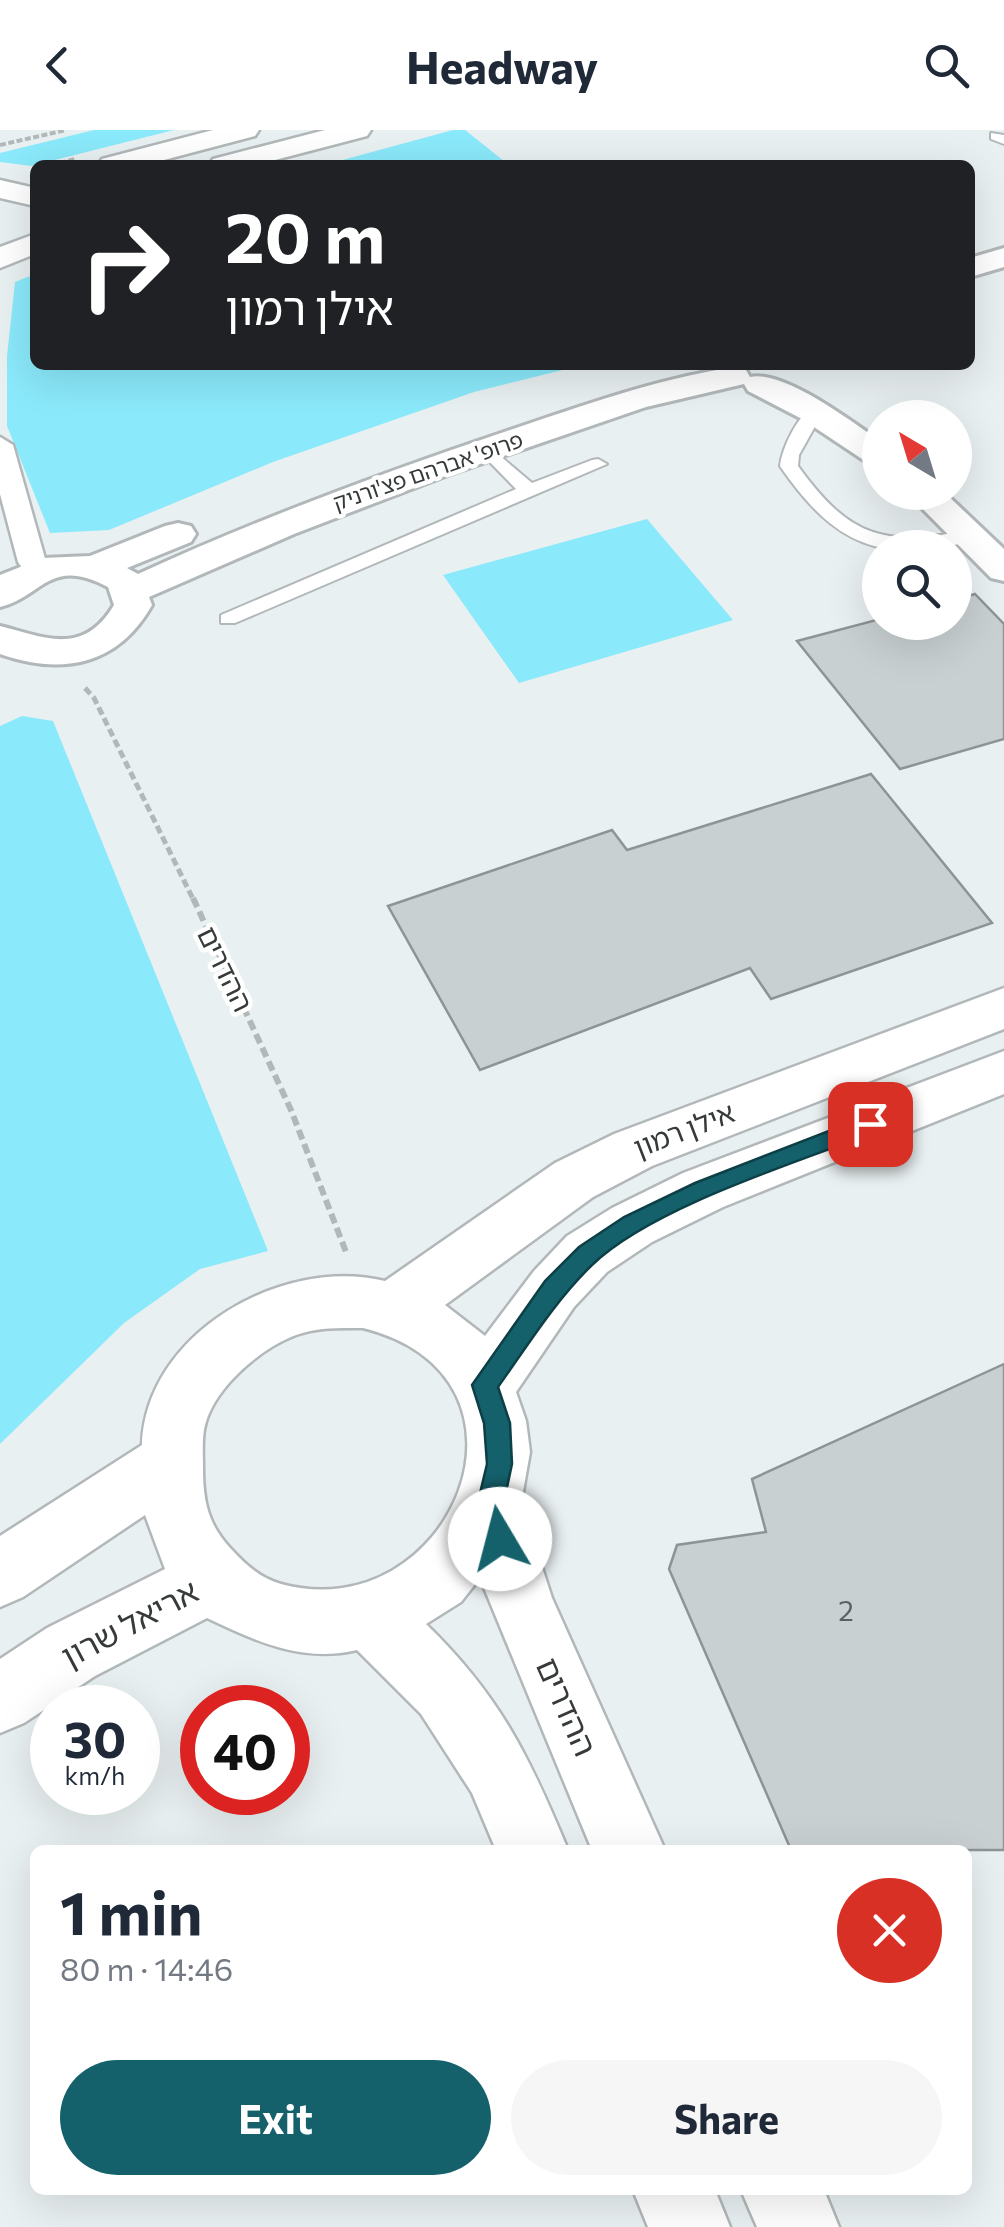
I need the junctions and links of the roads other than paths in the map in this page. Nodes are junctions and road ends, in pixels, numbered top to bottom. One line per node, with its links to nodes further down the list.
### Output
1 (246, 130): 3 (street)
2 (358, 130): 4 (street)
3 (131, 160)
4 (242, 160)
5 (30, 245): 7 (street)
6 (1004, 258): 8 (street)
7 (0, 259)
8 (975, 267)
9 (1004, 281): 10 (street)
10 (975, 290)
11 (651, 370): 24 (street, פרופ' אברהם פצ'ורניק)
12 (737, 375): 13 (street); 16 (street, פרופ' אברהם פצ'ורניק)
13 (816, 390): 14 (street); 22 (lane)
14 (862, 438)
15 (0, 444): 23 (street)
16 (486, 449): 18 (lane); 26 (street, פרופ' אברהם פצ'ורניק)
17 (598, 464): 18 (lane)
18 (528, 490): 28 (lane)
19 (942, 510): 20 (street)
20 (964, 530)
21 (972, 538): 25 (street)
22 (862, 539)
23 (32, 562)
24 (96, 567): 26 (street); 27 (street, פרופ' אברהם פצ'ורניק)
25 (1004, 570)
26 (131, 592): 29 (street)
27 (0, 595)
28 (228, 618)
29 (20, 650)
30 (1004, 1008): 32 (street, אילן רמון)
31 (1004, 1072): 33 (street)
32 (378, 1305): 33 (street); 34 (street)
33 (485, 1385): 35 (street)
34 (166, 1464): 36 (street); 37 (street)
35 (490, 1506): 38 (street); 41 (street, ההדרים)
36 (0, 1574)
37 (210, 1581): 38 (street); 39 (street, אריאל שרון)
38 (371, 1617): 40 (street)
39 (0, 1700)
40 (530, 1845)
41 (627, 1845)
42 (676, 2195): 44 (street)
43 (784, 2195): 45 (street)
44 (689, 2227)
45 (798, 2227)

